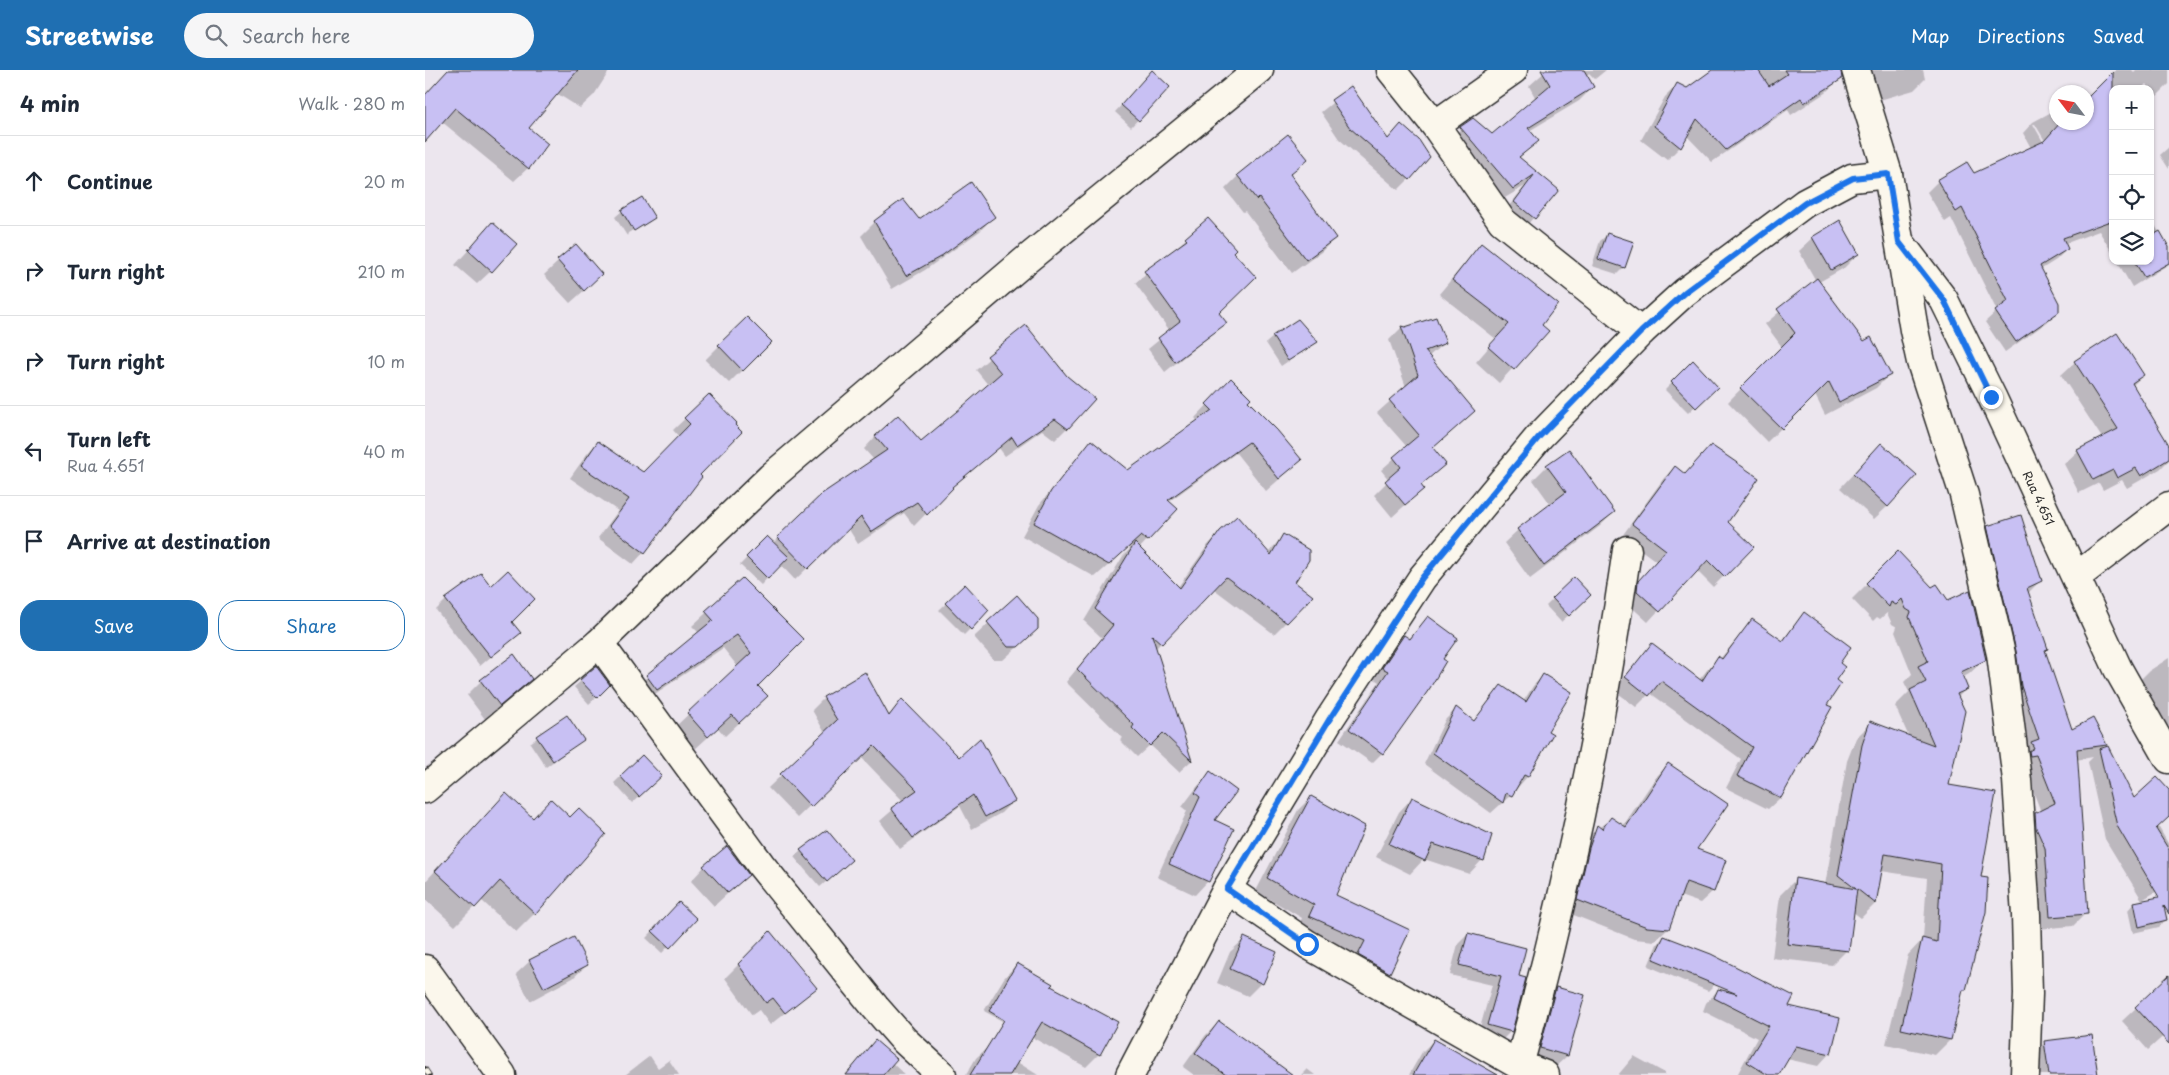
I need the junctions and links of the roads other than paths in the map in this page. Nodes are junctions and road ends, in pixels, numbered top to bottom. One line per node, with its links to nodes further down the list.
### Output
1 (1259, 70): 12 (street)
2 (1391, 70): 5 (street)
3 (1513, 70): 5 (street)
4 (1856, 70): 6 (street)
5 (1435, 125): 8 (street)
6 (1888, 174): 7 (street); 8 (street)
7 (1899, 242): 11 (street, Rua 4.651); 22 (street)
8 (1641, 332): 15 (street)
9 (2169, 506): 11 (street)
10 (1627, 550): 17 (street)
11 (2076, 577): 13 (street, Rua 4.651)
12 (599, 644): 14 (street); 19 (street)
13 (2167, 750)
14 (425, 789)
15 (1227, 889): 17 (street); 20 (street)
16 (425, 969): 18 (street)
17 (1519, 1065): 21 (street)
18 (502, 1075)
19 (942, 1075)
20 (1130, 1075)
21 (1545, 1075)
22 (2025, 1075)

